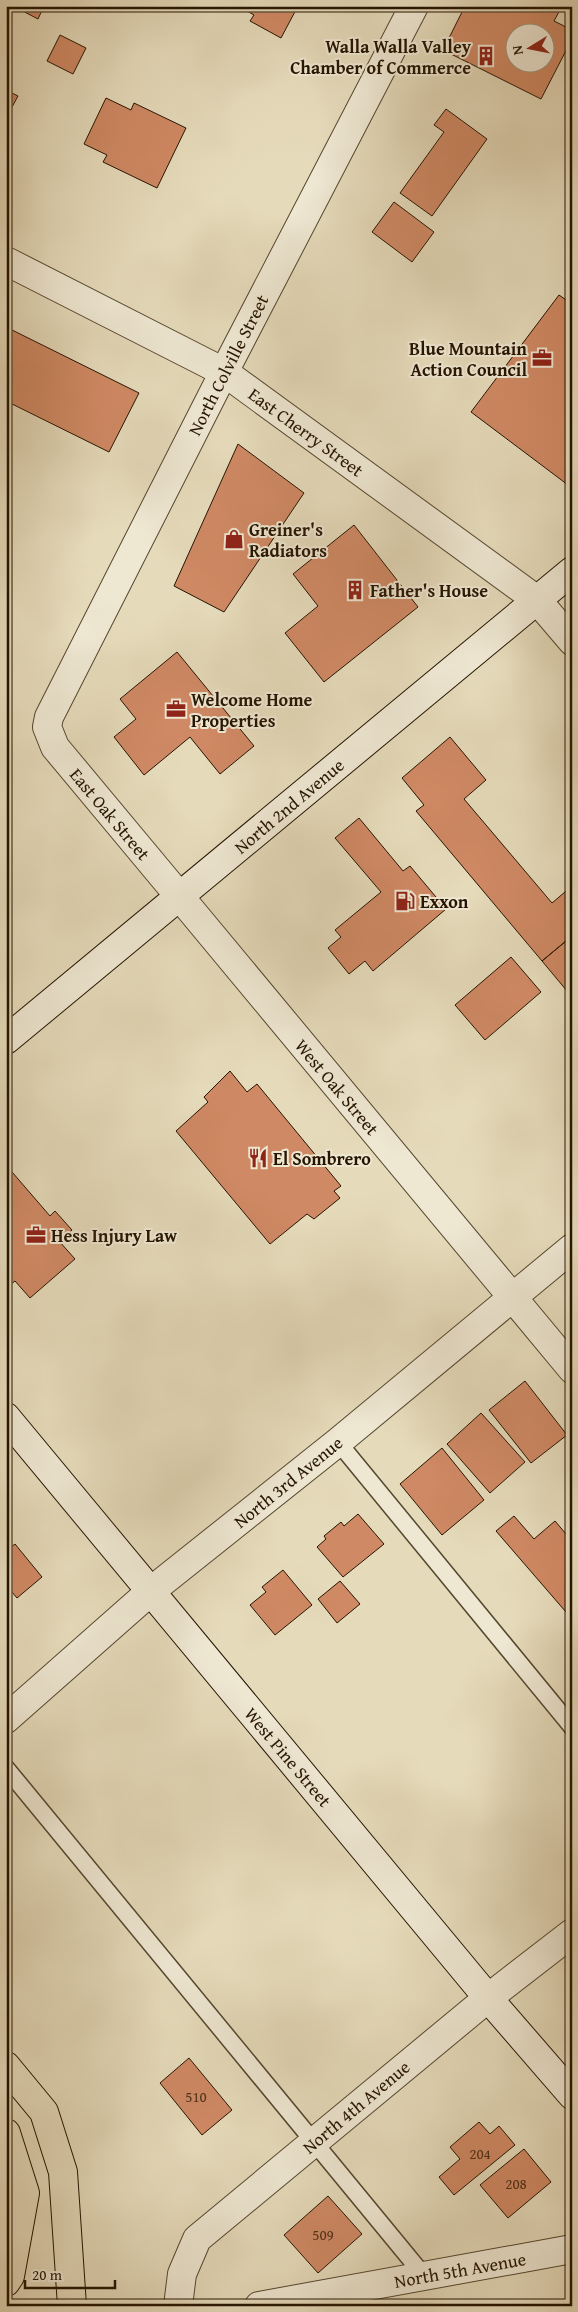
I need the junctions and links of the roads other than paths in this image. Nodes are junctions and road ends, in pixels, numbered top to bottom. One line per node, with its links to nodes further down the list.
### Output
1 (414, 6): 3 (street, North Colville Street)
2 (6, 261): 3 (street, East Cherry Street)
3 (224, 372): 5 (street, East Cherry Street); 7 (street, North Colville Street)
4 (572, 571): 5 (street, North 2nd Avenue)
5 (537, 600): 6 (street, East Cherry Street); 8 (street, North 2nd Avenue)
6 (572, 641)
7 (47, 726): 8 (street, East Oak Street)
8 (180, 897): 9 (street, North 2nd Avenue); 11 (street, West Oak Street)
9 (6, 1040)
10 (572, 1248): 11 (street, North 3rd Avenue)
11 (513, 1298): 12 (street, West Oak Street); 14 (street, North 3rd Avenue)
12 (572, 1369)
13 (6, 1417): 15 (street, West Pine Street)
14 (338, 1442): 15 (street, North 3rd Avenue); 17 (lane)
15 (151, 1591): 16 (street, North 3rd Avenue); 20 (street, West Pine Street)
16 (6, 1719)
17 (572, 1727)
18 (6, 1768): 24 (lane)
19 (572, 1933): 20 (street, North 4th Avenue)
20 (488, 1998): 22 (street, West Pine Street); 24 (street, North 4th Avenue)
21 (6, 2066): 28 (highway)
22 (572, 2095)
23 (6, 2133): 27 (highway)
24 (313, 2143): 26 (lane); 29 (street, North 4th Avenue)
25 (572, 2250): 26 (street, North 5th Avenue)
26 (425, 2277): 30 (street, North 5th Avenue)
27 (6, 2282)
28 (72, 2306)
29 (178, 2306)
30 (259, 2306)

